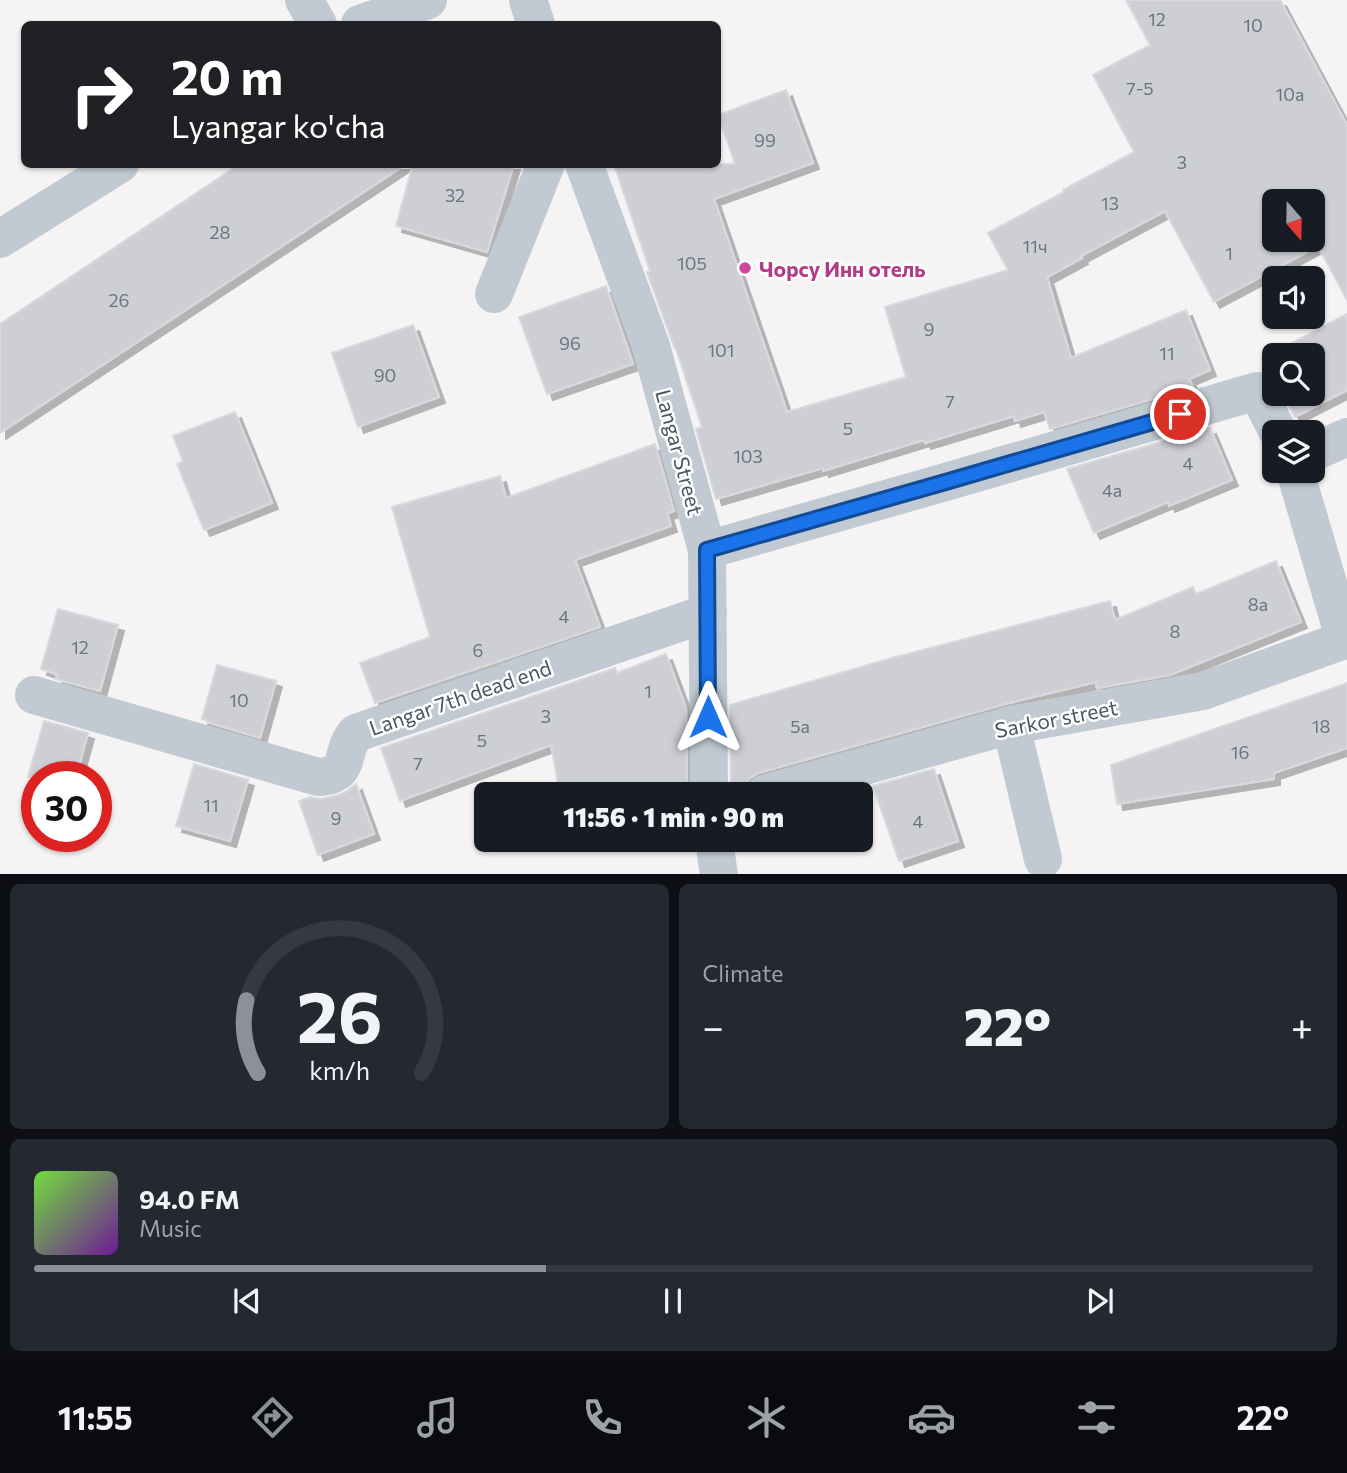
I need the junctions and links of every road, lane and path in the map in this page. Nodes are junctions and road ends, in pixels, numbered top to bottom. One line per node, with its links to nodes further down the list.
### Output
1 (304, 0): 4 (street)
2 (428, 0): 5 (street)
3 (528, 0): 6 (street)
4 (316, 21)
5 (368, 21)
6 (535, 21)
7 (114, 168): 10 (street)
8 (544, 168): 11 (street)
9 (585, 168): 16 (street, Langar Street)
10 (0, 239)
11 (494, 294)
12 (1272, 420): 16 (street)
13 (1347, 437): 14 (street)
14 (1325, 447)
15 (1299, 483): 18 (street)
16 (707, 550): 17 (street, Langar Street)
17 (708, 613): 19 (street, Langar 7th dead end); 21 (street, Langar Street)
18 (1346, 640): 20 (street, Sarkor street)
19 (34, 695)
20 (1011, 725): 22 (street, Sarkor street); 24 (street)
21 (709, 782)
22 (807, 782)
23 (715, 852): 25 (street)
24 (1043, 859)
25 (719, 874)

